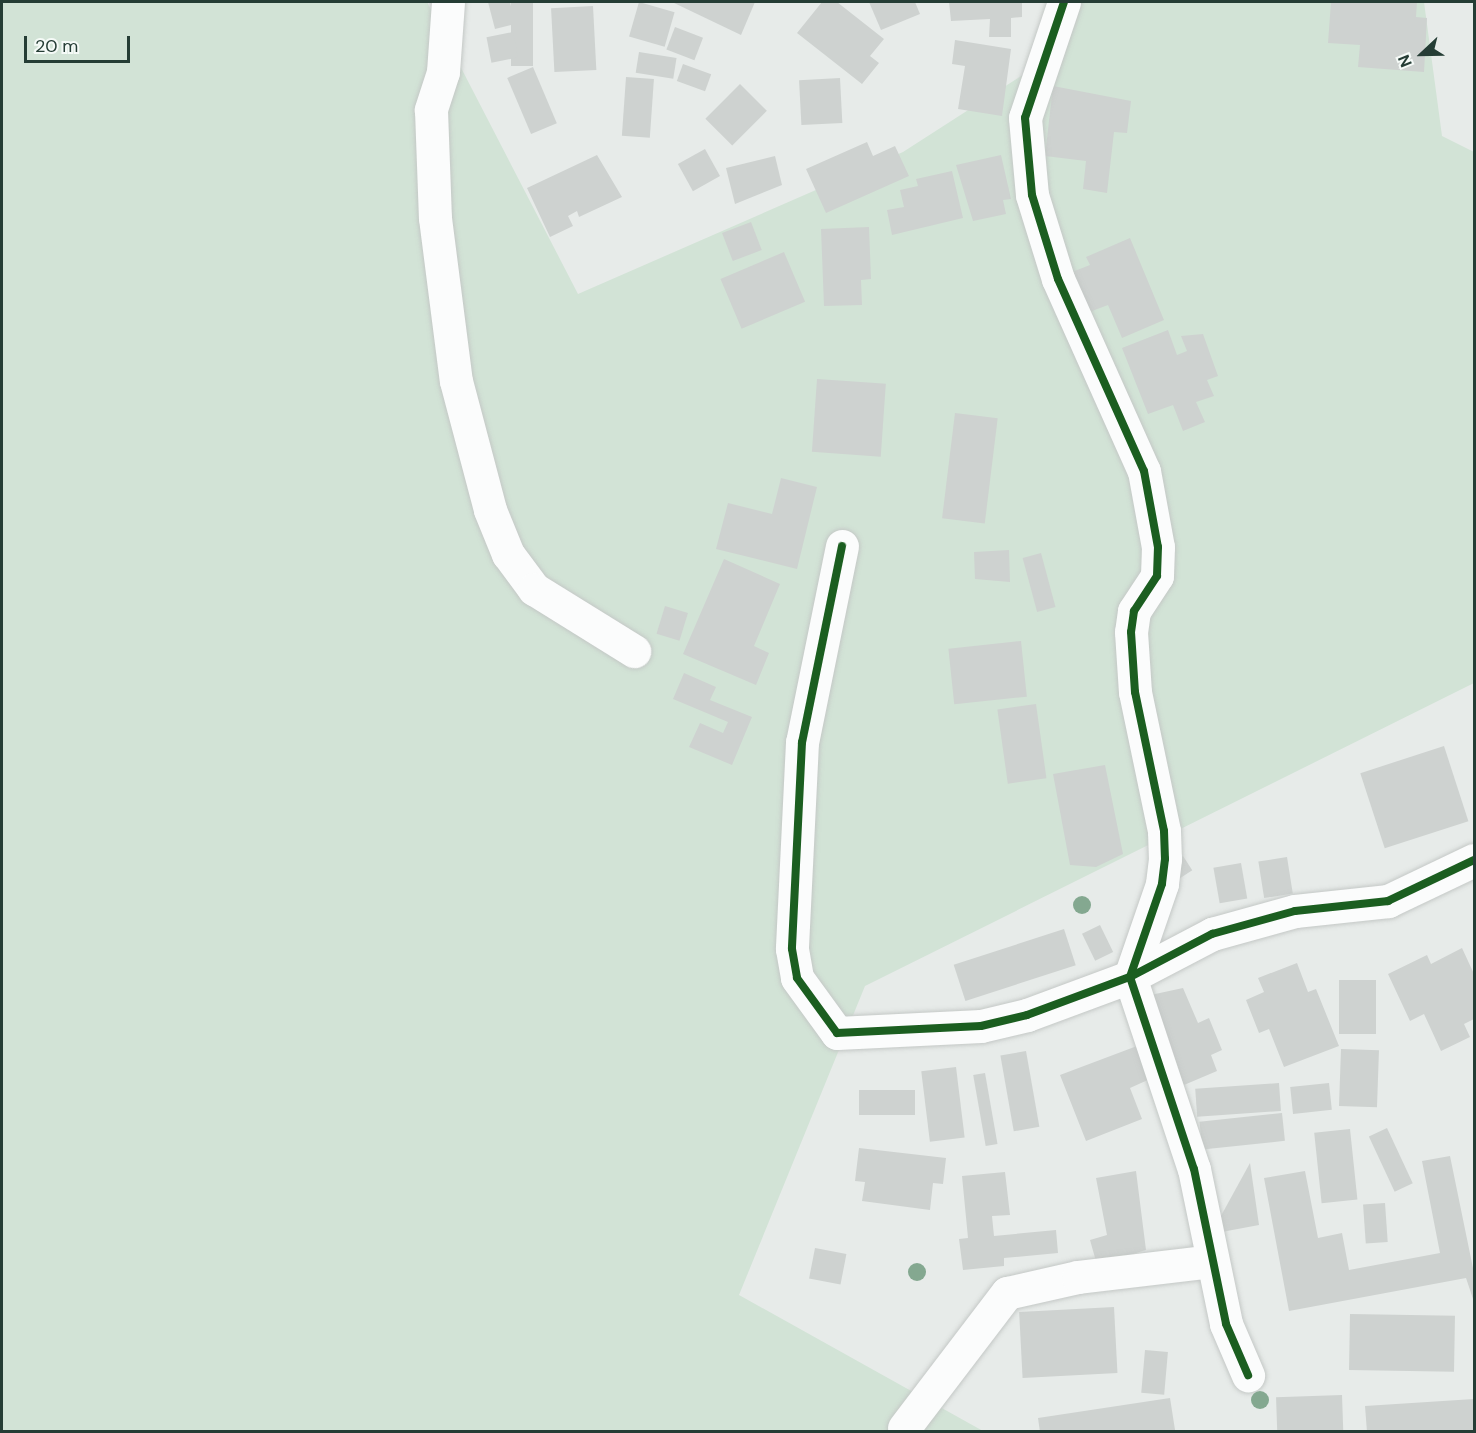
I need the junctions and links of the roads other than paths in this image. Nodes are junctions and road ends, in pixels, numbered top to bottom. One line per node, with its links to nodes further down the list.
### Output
1 (448, 2): 4 (street)
2 (1064, 2): 6 (street)
3 (842, 546): 6 (street)
4 (634, 651)
5 (1474, 860): 6 (street)
6 (1130, 978): 7 (street)
7 (1212, 1261): 8 (street); 9 (street)
8 (1248, 1375)
9 (904, 1428)

